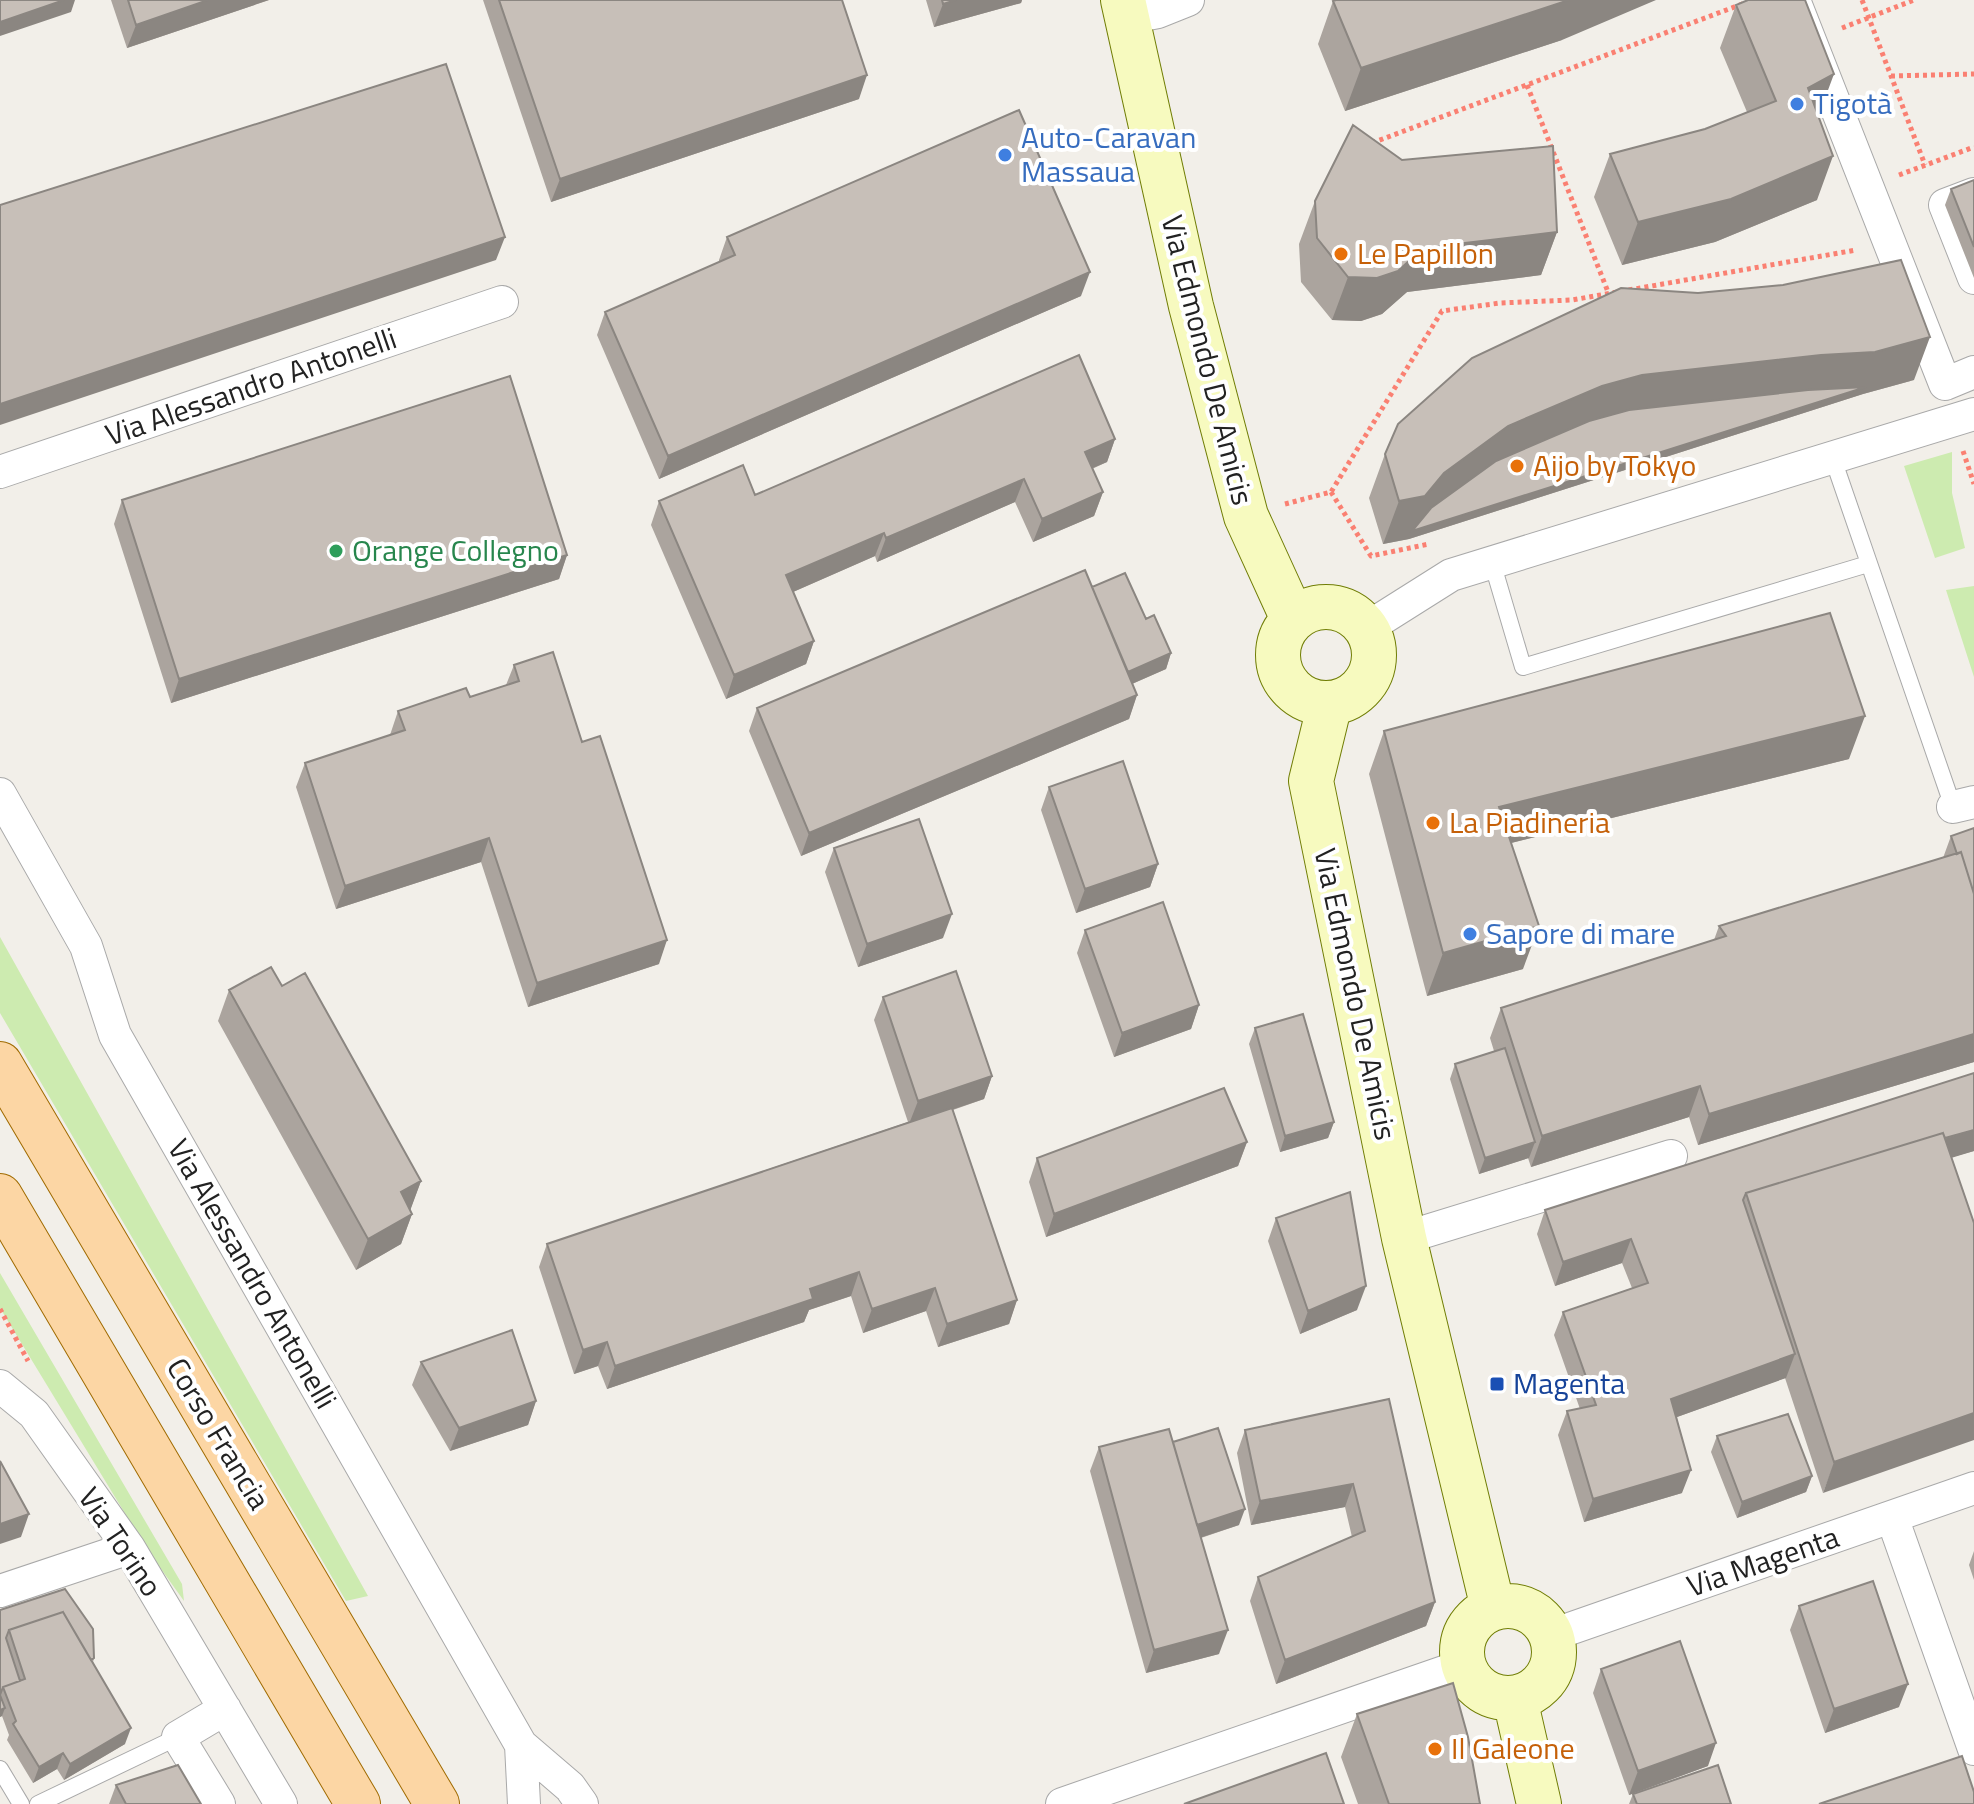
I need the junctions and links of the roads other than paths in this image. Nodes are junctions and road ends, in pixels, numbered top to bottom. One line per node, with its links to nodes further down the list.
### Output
1 (1188, 0): 3 (street)
2 (1794, 0): 7 (street)
3 (1125, 9): 13 (street, Via Edmondo De Amicis)
4 (1974, 194): 5 (street)
5 (1974, 278)
6 (502, 302): 10 (street, Via Alessandro Antonelli)
7 (1974, 372)
8 (1974, 414): 9 (street)
9 (1832, 456): 11 (street); 12 (lane)
10 (0, 472)
11 (1492, 562): 12 (lane); 14 (street)
12 (1868, 564): 17 (lane)
13 (1293, 619): 14 (street); 15 (street)
14 (1367, 628): 15 (street)
15 (1330, 703): 21 (street, Via Edmondo De Amicis)
16 (0, 794): 33 (street, Via Alessandro Antonelli)
17 (1963, 804)
18 (0, 1064): 41 (main road, Corso Francia)
19 (1671, 1156): 21 (street)
20 (0, 1196): 40 (main road)
21 (1404, 1238): 27 (street, Via Edmondo De Amicis)
22 (0, 1386): 25 (street, Via Torino)
23 (1974, 1488): 24 (street, Via Magenta)
24 (1892, 1517): 28 (street, Via Magenta); 34 (street)
25 (129, 1548): 26 (street); 31 (street, Via Torino)
26 (0, 1591)
27 (1493, 1608): 28 (street); 29 (street)
28 (1552, 1635): 30 (street)
29 (1464, 1665): 30 (street); 44 (street)
30 (1515, 1699): 45 (street)
31 (225, 1709): 32 (street); 39 (street, Via Torino)
32 (178, 1737): 37 (lane); 38 (street)
33 (521, 1745): 42 (street, Via Alessandro Antonelli); 43 (street, Via Alessandro Antonelli)
34 (1974, 1749)
35 (0, 1769): 36 (lane)
36 (21, 1804)
37 (38, 1804)
38 (219, 1804)
39 (281, 1804)
40 (358, 1804)
41 (437, 1804)
42 (524, 1804)
43 (582, 1804)
44 (1062, 1804)
45 (1539, 1804)

